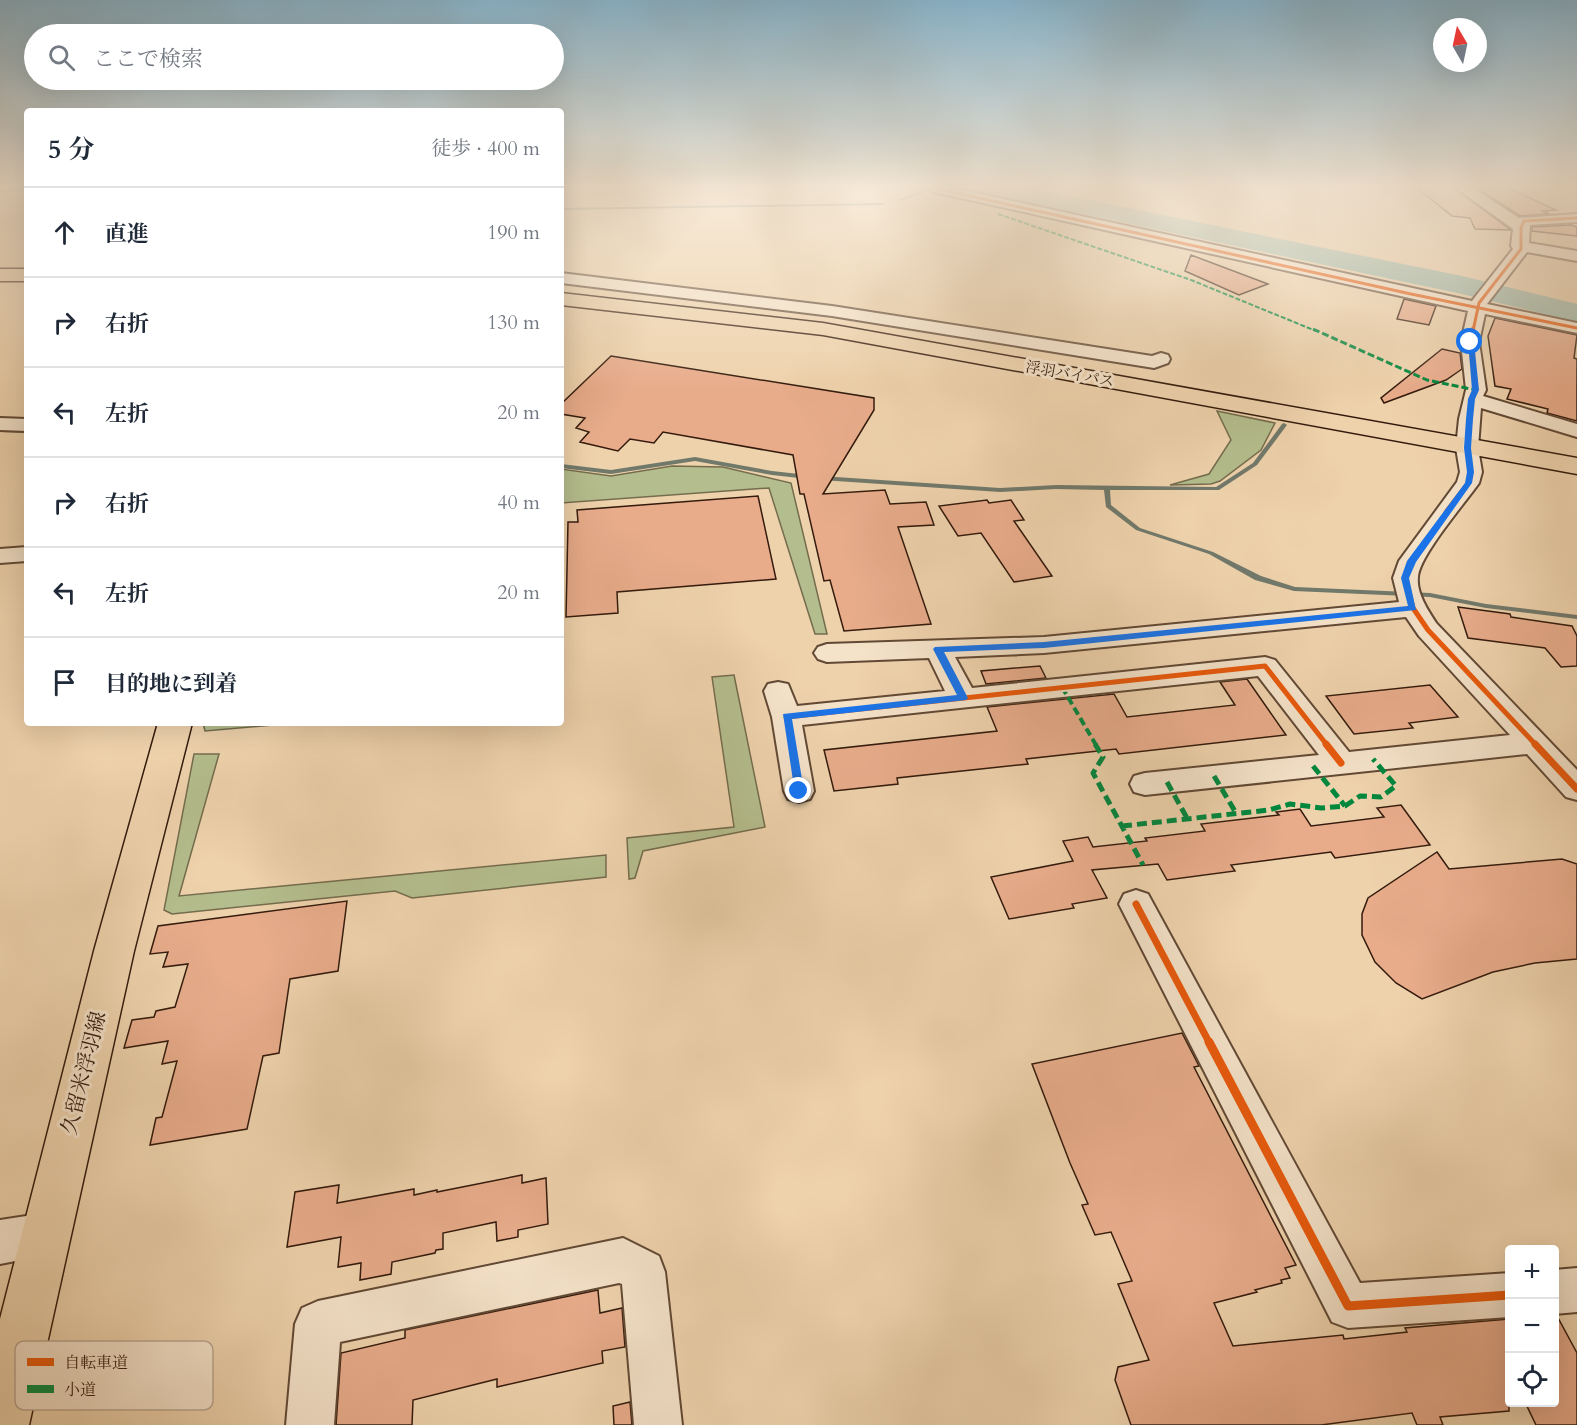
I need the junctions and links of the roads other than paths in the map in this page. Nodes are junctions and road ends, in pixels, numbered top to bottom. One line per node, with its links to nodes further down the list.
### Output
1 (1244, 254): 7 (street)
2 (1515, 254): 7 (street)
3 (0, 275): 4 (main road)
4 (24, 275)
5 (564, 278): 9 (street)
6 (564, 299): 14 (main road, 浮羽バイパス)
7 (1479, 305): 8 (street); 10 (street)
8 (1577, 328)
9 (1161, 359)
10 (1471, 409): 13 (street); 14 (street)
11 (0, 424): 12 (street)
12 (24, 425)
13 (1577, 431)
14 (1467, 448): 15 (main road, 浮羽バイパス); 18 (street)
15 (1577, 466)
16 (24, 554): 17 (street)
17 (0, 556)
18 (1413, 608): 19 (street); 23 (street)
19 (938, 649): 20 (street); 21 (street)
20 (827, 653)
21 (963, 698): 24 (street); 28 (street)
22 (174, 726): 30 (main road, 久留米浮羽線)
23 (1534, 743): 24 (street); 25 (street)
24 (1341, 763): 26 (street)
25 (1566, 766): 27 (street)
26 (1145, 784)
27 (1577, 789)
28 (799, 791)
29 (1136, 904): 34 (street)
30 (46, 1234): 31 (street); 35 (main road, 久留米浮羽線)
31 (0, 1242)
32 (1577, 1290): 33 (street)
33 (1559, 1292)
34 (1505, 1295)
35 (21, 1341)
36 (15, 1366): 37 (main road, 久留米浮羽線)
37 (1, 1425)
38 (310, 1425): 39 (street)
39 (658, 1425)

